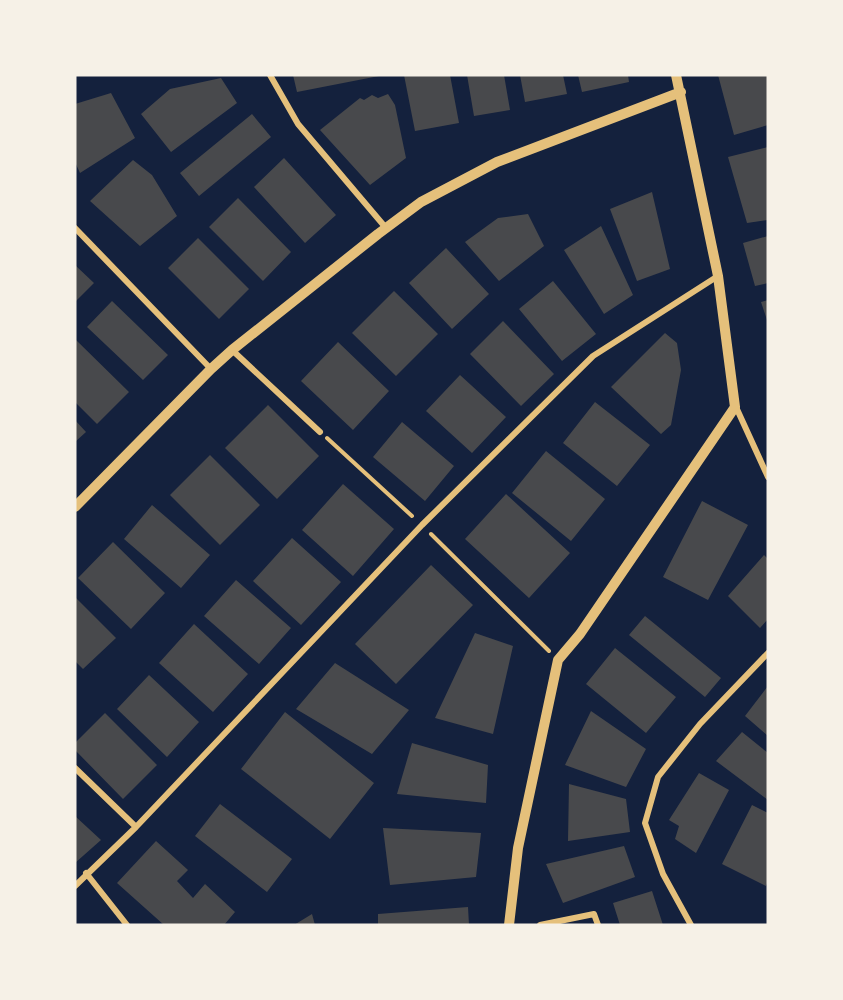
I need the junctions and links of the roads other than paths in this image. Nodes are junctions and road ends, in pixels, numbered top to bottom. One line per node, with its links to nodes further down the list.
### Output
1 (270, 75): 5 (street)
2 (676, 75): 3 (street)
3 (681, 92): 5 (street); 6 (street)
4 (75, 228): 8 (street)
5 (386, 228): 7 (street)
6 (718, 276): 9 (street); 15 (street)
7 (232, 350): 8 (street); 10 (street)
8 (211, 369): 12 (street)
9 (735, 407): 11 (street); 19 (street)
10 (320, 432)
11 (768, 477)
12 (75, 507)
13 (768, 653): 22 (street)
14 (75, 768): 15 (street)
15 (135, 827): 16 (street)
16 (86, 873): 17 (street); 18 (street)
17 (75, 886)
18 (127, 925)
19 (509, 925)
20 (540, 925): 21 (street)
21 (598, 925)
22 (691, 925)

